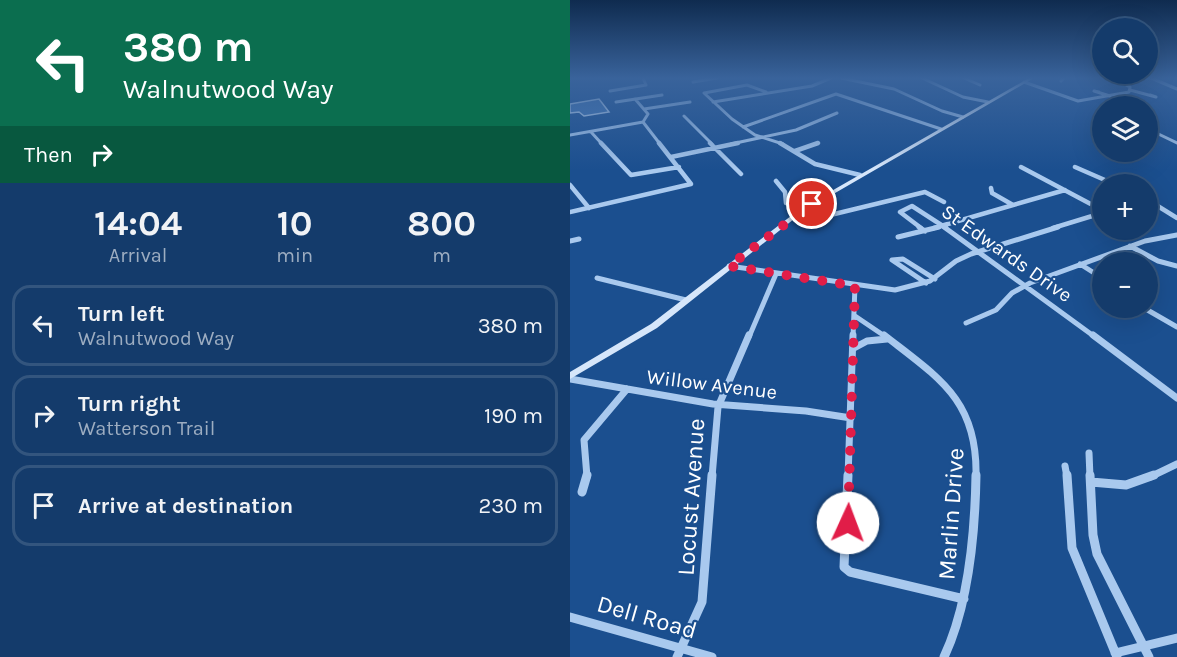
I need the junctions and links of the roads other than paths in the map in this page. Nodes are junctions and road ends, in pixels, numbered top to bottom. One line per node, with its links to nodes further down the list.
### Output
1 (644, 109): 10 (street)
2 (721, 109): 11 (street)
3 (794, 109): 11 (street)
4 (880, 109): 12 (street)
5 (937, 109): 9 (street)
6 (977, 109): 9 (main road)
7 (837, 113): 16 (street)
8 (684, 116): 19 (street)
9 (963, 117): 12 (main road)
10 (643, 122): 13 (street); 21 (street)
11 (742, 127): 16 (street)
12 (941, 129): 27 (main road)
13 (591, 132): 15 (street); 22 (street)
14 (1158, 134): 17 (street)
15 (570, 135)
16 (761, 138): 19 (street); 20 (street)
17 (1176, 142)
18 (818, 143): 20 (street)
19 (716, 149): 21 (street); 25 (street)
20 (795, 151): 27 (street)
21 (671, 157): 22 (street)
22 (679, 167): 36 (street)
23 (1021, 167): 31 (street)
24 (1075, 167): 26 (street)
25 (741, 174)
26 (1092, 174)
27 (860, 175): 37 (main road)
28 (776, 182): 37 (street)
29 (570, 185): 36 (street)
30 (991, 188): 33 (street)
31 (1065, 190): 33 (street); 34 (street)
32 (944, 202): 37 (street)
33 (1013, 205): 41 (street)
34 (1092, 206)
35 (1158, 206): 40 (street)
36 (589, 208): 38 (street)
37 (802, 210): 50 (main road)
38 (570, 212)
39 (1092, 215): 48 (street)
40 (1177, 218)
41 (941, 226): 42 (street); 42 (street, St Edwards Drive); 48 (street, St Edwards Drive)
42 (925, 231): 44 (street)
43 (1177, 235): 47 (street)
44 (898, 237)
45 (579, 238): 46 (street)
46 (570, 241)
47 (1130, 246): 49 (street); 51 (street)
48 (980, 252): 55 (street); 57 (street, St Edwards Drive)
49 (1080, 264): 52 (street); 57 (street)
50 (729, 266): 53 (street); 59 (main road)
51 (1177, 266)
52 (1092, 272)
53 (776, 274): 58 (street); 69 (street, Locust Avenue)
54 (597, 278): 59 (street)
55 (935, 279): 56 (street); 56 (street)
56 (926, 283): 58 (street)
57 (1026, 285): 62 (street); 68 (street, St Edwards Drive)
58 (855, 286): 60 (street)
59 (686, 300): 66 (main road)
60 (855, 316): 64 (street, Marlin Drive); 65 (street)
61 (1158, 316): 63 (street)
62 (966, 323)
63 (1177, 327)
64 (889, 339): 65 (street); 76 (street, Marlin Drive)
65 (854, 348): 70 (street)
66 (570, 377): 67 (street, Willow Avenue)
67 (627, 389): 69 (street, Willow Avenue); 75 (street)
68 (1177, 398)
69 (718, 405): 70 (street, Willow Avenue); 80 (street, Locust Avenue)
70 (851, 418): 76 (street)
71 (1089, 453): 74 (street)
72 (1177, 464): 74 (street)
73 (1065, 466): 81 (street)
74 (1091, 482): 79 (street)
75 (582, 492)
76 (964, 599): 83 (street, Marlin Drive)
77 (570, 617): 80 (street, Dell Road)
78 (1177, 638): 79 (street)
79 (1145, 651): 81 (street)
80 (679, 653): 82 (street, Dell Road)
81 (1118, 654)
82 (712, 657)
83 (944, 657)

